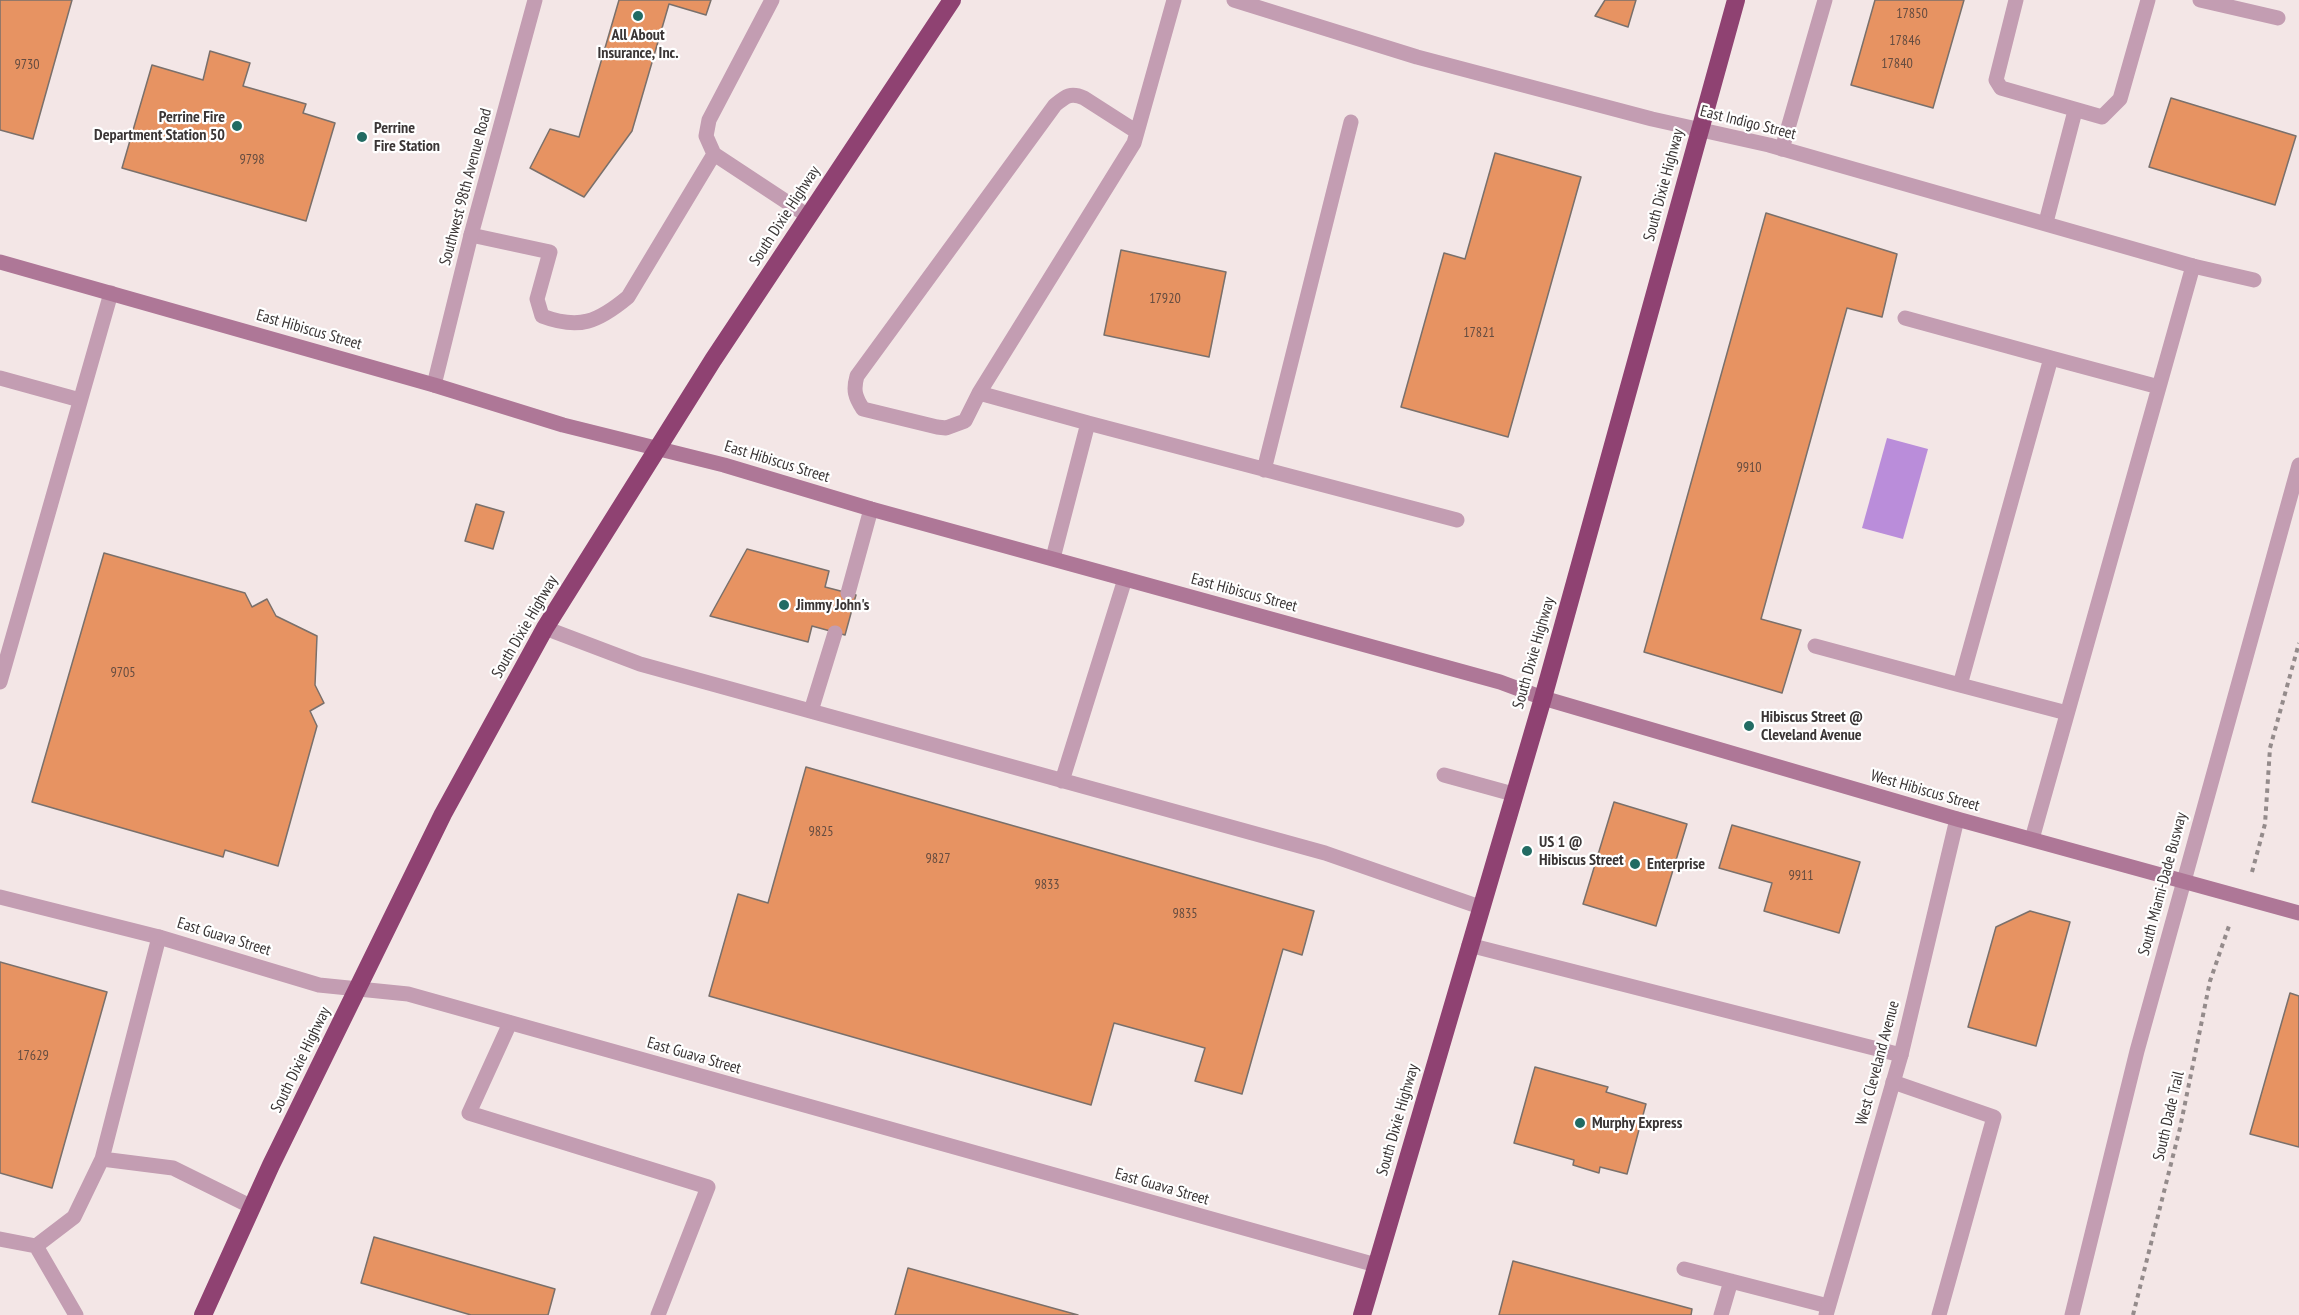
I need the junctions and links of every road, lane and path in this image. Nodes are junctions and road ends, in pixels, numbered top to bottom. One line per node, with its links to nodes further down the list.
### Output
1 (535, 0): 20 (street, Southwest 98th Avenue Road)
2 (772, 0): 17 (street)
3 (952, 0): 18 (highway, South Dixie Highway)
4 (1174, 0): 15 (street)
5 (1234, 0): 14 (street, East Indigo Street)
6 (1736, 0): 14 (highway, South Dixie Highway)
7 (1825, 0): 16 (street)
8 (2016, 0): 12 (street)
9 (2148, 0): 12 (street)
10 (2200, 0): 11 (street)
11 (2278, 18)
12 (2074, 111): 19 (street)
13 (1351, 122): 35 (street)
14 (1699, 129): 16 (street, East Indigo Street); 47 (highway, South Dixie Highway)
15 (1137, 132): 30 (street); 30 (street)
16 (1782, 149): 19 (street, East Indigo Street)
17 (714, 154): 18 (street); 20 (street)
18 (808, 216): 33 (highway, South Dixie Highway)
19 (2046, 222): 22 (street, East Indigo Street)
20 (471, 236): 28 (street, Southwest 98th Avenue Road)
21 (0, 262): 24 (street, East Hibiscus Street)
22 (2193, 266): 23 (street, East Indigo Street); 29 (street)
23 (2254, 280)
24 (111, 293): 28 (street, East Hibiscus Street); 31 (street)
25 (1905, 318): 26 (street)
26 (2051, 358): 29 (street); 46 (street)
27 (0, 378): 31 (street)
28 (434, 385): 33 (street, East Hibiscus Street)
29 (2159, 387): 49 (street)
30 (979, 393): 32 (street)
31 (80, 400): 45 (street)
32 (1089, 423): 35 (street); 38 (street)
33 (657, 448): 36 (street, East Hibiscus Street); 41 (highway, South Dixie Highway)
34 (2299, 465): 56 (street, South Miami-Dade Busway)
35 (1263, 470): 37 (street)
36 (871, 509): 38 (street, East Hibiscus Street); 40 (street)
37 (1457, 520)
38 (1053, 558): 39 (street, East Hibiscus Street)
39 (1125, 579): 47 (street, East Hibiscus Street); 51 (street)
40 (848, 593)
41 (545, 628): 48 (street); 63 (highway, South Dixie Highway)
42 (835, 633): 48 (street)
43 (2299, 643): 55 (path)
44 (1815, 646): 46 (street)
45 (0, 682)
46 (1960, 684): 49 (street)
47 (1543, 698): 52 (highway, South Dixie Highway); 53 (street, West Hibiscus Street)
48 (811, 711): 51 (street)
49 (2067, 713): 54 (street)
50 (1444, 775): 52 (street)
51 (1062, 781): 58 (street)
52 (1513, 794): 58 (highway, South Dixie Highway)
53 (1957, 819): 54 (street, West Hibiscus Street); 65 (street, West Cleveland Avenue)
54 (2032, 840): 56 (street, West Hibiscus Street)
55 (2253, 868)
56 (2183, 881): 59 (street, West Hibiscus Street); 81 (street, South Miami-Dade Busway)
57 (0, 897): 61 (street, East Guava Street)
58 (1480, 907): 62 (highway, South Dixie Highway)
59 (2299, 913)
60 (2230, 923): 82 (path, South Dade Trail)
61 (159, 937): 63 (street, East Guava Street); 67 (street)
62 (1469, 945): 65 (street); 71 (highway, South Dixie Highway)
63 (358, 988): 64 (street, East Guava Street); 68 (highway, South Dixie Highway)
64 (510, 1023): 71 (street, East Guava Street); 77 (street)
65 (1901, 1055): 66 (street, West Cleveland Avenue)
66 (1893, 1082): 74 (street, West Cleveland Avenue); 80 (street)
67 (102, 1159): 68 (street); 70 (street)
68 (252, 1207): 76 (highway, South Dixie Highway)
69 (0, 1239): 70 (street)
70 (36, 1246): 75 (street)
71 (1376, 1265): 78 (highway, South Dixie Highway)
72 (1684, 1269): 73 (street)
73 (1731, 1281): 74 (street); 79 (street)
74 (1827, 1311)
75 (76, 1315)
76 (203, 1315)
77 (658, 1315)
78 (1362, 1315)
79 (1721, 1315)
80 (1939, 1315)
81 (2072, 1315)
82 (2133, 1315)

